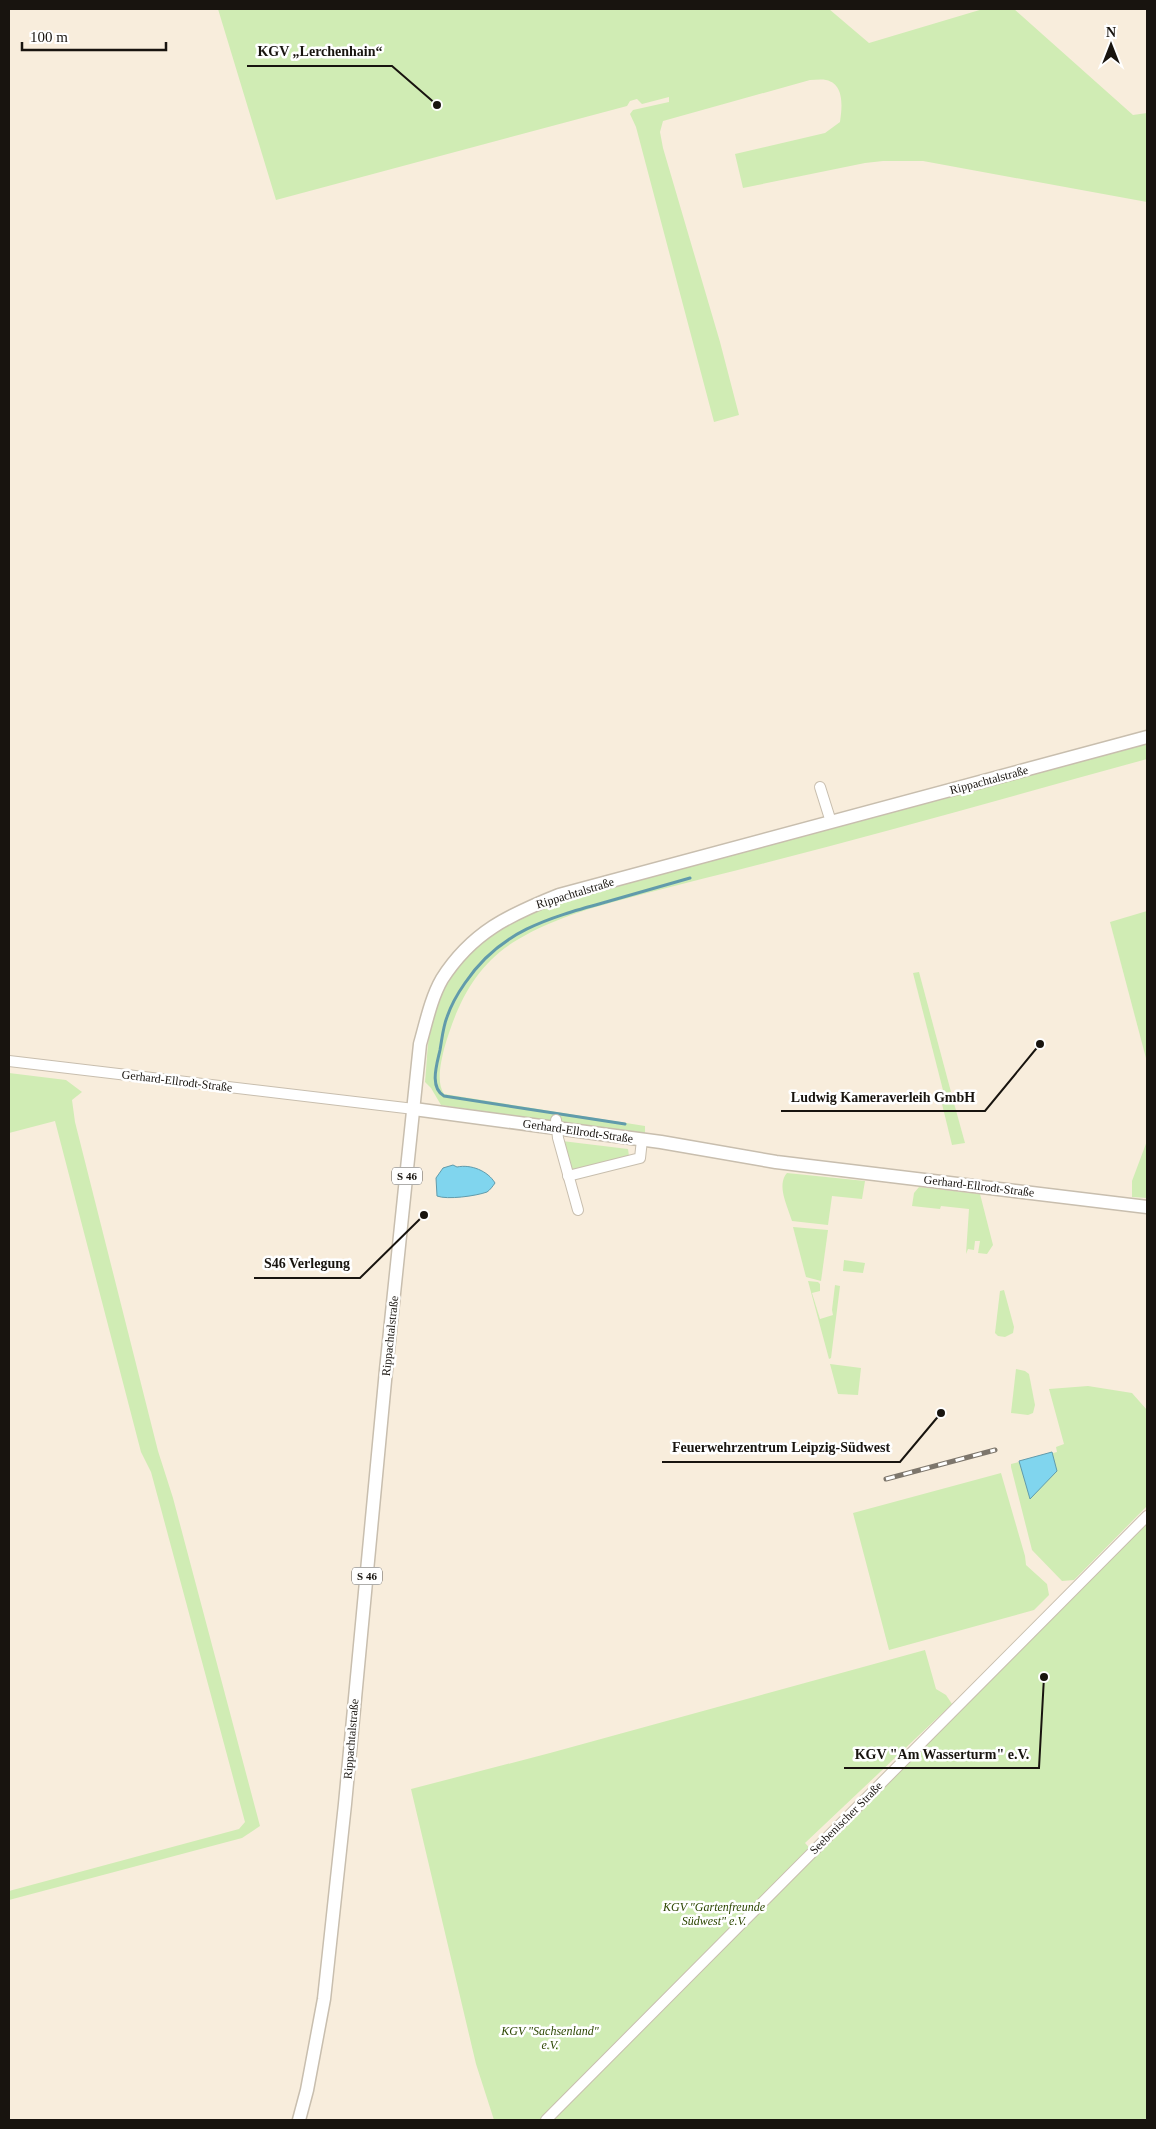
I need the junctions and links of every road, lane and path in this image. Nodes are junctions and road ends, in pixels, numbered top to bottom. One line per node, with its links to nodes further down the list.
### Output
1 (1147, 737): 3 (main road, Rippachtalstraße)
2 (820, 787): 3 (street)
3 (831, 822): 5 (main road, Rippachtalstraße)
4 (9, 1061): 5 (street, Gerhard-Ellrodt-Straße)
5 (414, 1109): 6 (main road, Gerhard-Ellrodt-Straße); 12 (main road, Rippachtalstraße / S 46)
6 (556, 1125): 7 (main road, Gerhard-Ellrodt-Straße); 8 (street)
7 (642, 1140): 8 (street); 9 (main road, Gerhard-Ellrodt-Straße)
8 (568, 1176): 10 (street)
9 (1147, 1207)
10 (578, 1210)
11 (1147, 1516): 13 (street, Seebenischer Straße)
12 (299, 2120)
13 (546, 2120)

